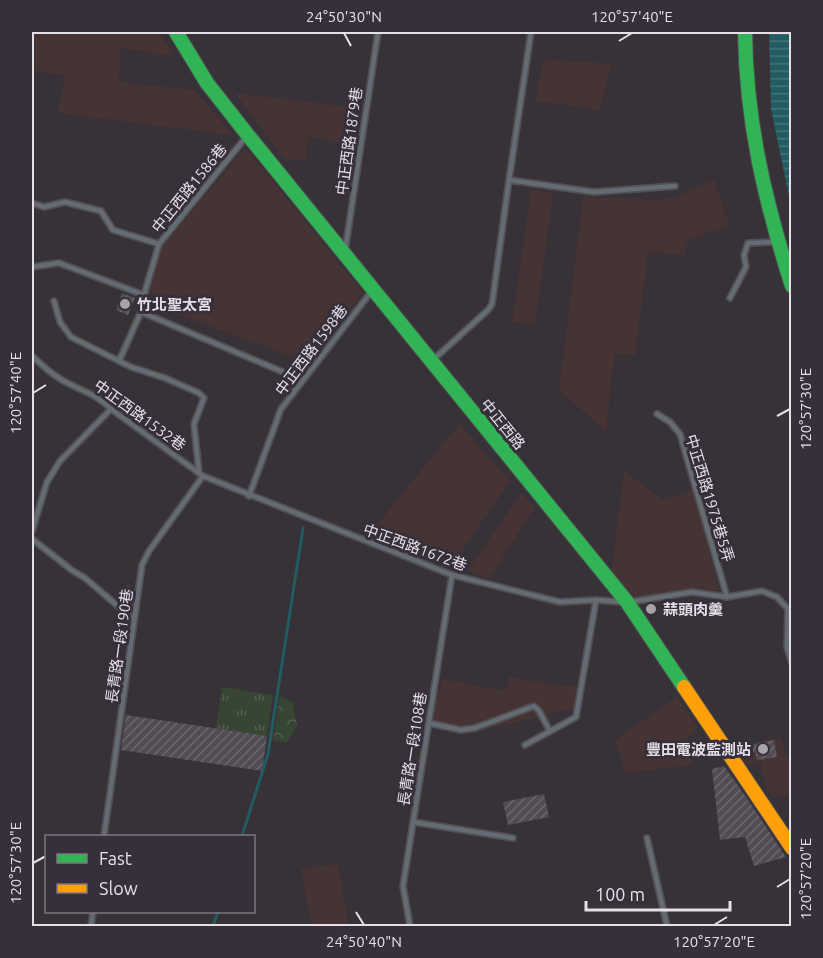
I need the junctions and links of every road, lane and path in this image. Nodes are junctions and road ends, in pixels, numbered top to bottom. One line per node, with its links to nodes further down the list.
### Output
1 (176, 32): 5 (main road, 中正西路)
2 (378, 32): 11 (lane, 中正西路1879巷)
3 (531, 32): 6 (lane)
4 (745, 32): 9 (main road)
5 (247, 134): 10 (lane, 中正西路1586巷); 11 (main road, 中正西路)
6 (509, 180): 7 (lane); 21 (lane)
7 (675, 186)
8 (32, 203): 10 (lane)
9 (777, 242): 13 (main road); 16 (lane)
10 (159, 244): 15 (lane, 中正西路1586巷)
11 (345, 253): 14 (main road, 中正西路)
12 (32, 267): 15 (lane)
13 (792, 286)
14 (372, 290): 21 (main road, 中正西路); 22 (lane, 中正西路1598巷)
15 (144, 295): 18 (lane, 中正西路1586巷)
16 (730, 298)
17 (54, 301): 20 (lane)
18 (141, 312): 20 (lane, 中正西路1586巷); 22 (lane)
19 (32, 356): 23 (lane, 中正西路1532巷)
20 (119, 361): 25 (lane)
21 (431, 361): 32 (main road, 中正西路)
22 (302, 380): 26 (lane, 中正西路1598巷)
23 (111, 409): 25 (lane, 中正西路1532巷); 27 (lane)
24 (657, 414): 30 (lane, 中正西路1975巷5弄)
25 (201, 475): 26 (lane, 中正西路1672巷); 34 (lane, 長青路一段190巷)
26 (249, 496): 29 (lane, 中正西路1672巷)
27 (32, 531)
28 (32, 539): 34 (lane)
29 (452, 575): 31 (lane, 中正西路1672巷); 36 (lane, 長青路一段108巷)
30 (727, 597): 32 (lane, 中正西路1672巷); 33 (lane, 中正西路1672巷)
31 (596, 600): 32 (lane, 中正西路1672巷); 37 (lane)
32 (627, 602): 43 (main road, 中正西路)
33 (790, 608): 35 (lane)
34 (134, 620): 40 (lane, 長青路一段190巷)
35 (792, 663)
36 (429, 723): 37 (lane); 39 (lane, 長青路一段108巷)
37 (550, 731): 38 (lane)
38 (525, 745)
39 (413, 822): 42 (lane); 44 (lane, 長青路一段108巷)
40 (104, 835)
41 (647, 837): 45 (lane)
42 (513, 838)
43 (792, 848)
44 (410, 927)
45 (667, 927)

